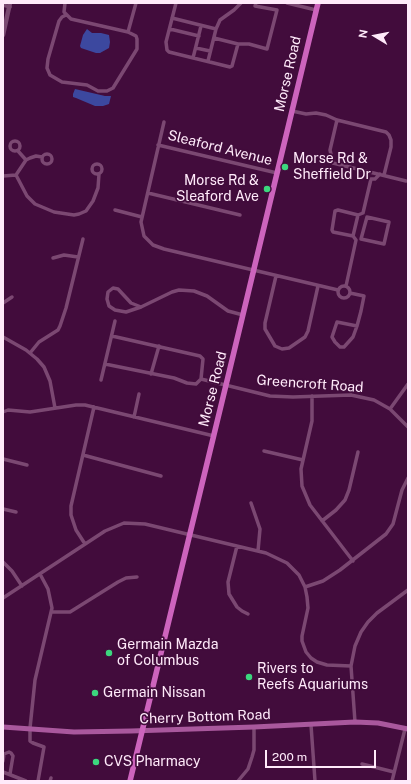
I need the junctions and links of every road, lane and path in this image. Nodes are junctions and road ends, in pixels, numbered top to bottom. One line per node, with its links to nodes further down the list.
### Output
1 (64, 3): 11 (street)
2 (136, 3): 16 (street)
3 (176, 3): 12 (street)
4 (241, 3): 15 (street)
5 (256, 3): 20 (street)
6 (287, 3): 10 (street)
7 (318, 3): 10 (main road, Morse Road)
8 (3, 5): 9 (street)
9 (10, 5): 17 (street)
10 (316, 10): 25 (main road, Morse Road)
11 (66, 15): 16 (street); 16 (street)
12 (172, 18): 13 (street); 14 (street)
13 (201, 26): 15 (street); 18 (street)
14 (170, 29): 18 (street); 23 (street)
15 (216, 29): 19 (street)
16 (128, 32)
17 (3, 35)
18 (199, 36): 21 (street)
19 (214, 38): 20 (street); 22 (street)
20 (238, 44): 24 (street)
21 (196, 48): 22 (street); 23 (street)
22 (210, 51): 24 (street)
23 (194, 58): 24 (street)
24 (208, 61)
25 (292, 111): 26 (street); 33 (main road, Morse Road)
26 (337, 120): 32 (street); 36 (street)
27 (164, 122): 28 (street)
28 (158, 144): 33 (street, Sleaford Avenue); 40 (street)
29 (18, 151): 31 (street)
30 (42, 157): 31 (street)
31 (26, 160): 35 (street)
32 (366, 172): 36 (street); 38 (street)
33 (277, 173): 53 (main road, Morse Road)
34 (99, 174): 35 (street)
35 (16, 175): 37 (street)
36 (382, 175): 38 (street); 39 (street)
37 (3, 176)
38 (371, 179): 42 (street)
39 (406, 181)
40 (148, 193): 44 (street); 45 (street)
41 (115, 210): 45 (street)
42 (363, 213): 43 (street); 46 (street)
43 (358, 215): 47 (street); 47 (street)
44 (240, 216)
45 (142, 217): 53 (street)
46 (367, 217): 48 (street); 48 (street)
47 (353, 236): 50 (street)
48 (362, 238): 50 (street)
49 (83, 239): 51 (street)
50 (356, 240): 56 (street)
51 (78, 257): 52 (street); 68 (street)
52 (52, 258)
53 (254, 270): 54 (street); 62 (main road, Morse Road)
54 (276, 276): 55 (street); 55 (street)
55 (318, 286): 57 (street)
56 (346, 286): 57 (street); 58 (street)
57 (338, 290): 58 (street)
58 (350, 293): 64 (street)
59 (12, 297): 60 (street)
60 (3, 303)
61 (141, 307): 61 (street); 62 (street)
62 (243, 316): 74 (main road, Morse Road)
63 (115, 321): 65 (street)
64 (357, 326): 64 (street)
65 (112, 336): 67 (street); 69 (street)
66 (3, 337): 68 (street)
67 (159, 346): 70 (street); 71 (street)
68 (30, 354): 78 (street)
69 (105, 364): 70 (street); 72 (street)
70 (151, 374): 71 (street)
71 (201, 379): 74 (street, Greencroft Road)
72 (101, 380)
73 (408, 384): 79 (street)
74 (226, 385): 76 (street, Greencroft Road); 83 (main road, Morse Road)
75 (139, 394): 81 (street)
76 (312, 396): 79 (street, Greencroft Road); 88 (street)
77 (94, 407): 78 (street); 81 (street); 86 (street)
78 (55, 408): 80 (street)
79 (390, 409): 82 (street, Greencroft Road)
80 (4, 411)
81 (134, 417): 83 (street)
82 (408, 427)
83 (214, 436): 96 (main road, Morse Road)
84 (264, 451): 88 (street)
85 (358, 452): 95 (street)
86 (83, 456): 90 (street); 97 (street)
87 (3, 459): 89 (street)
88 (303, 460): 95 (street)
89 (27, 465)
90 (161, 476)
91 (408, 478): 100 (street)
92 (251, 503): 99 (street)
93 (3, 509): 94 (street)
94 (16, 512)
95 (322, 521): 100 (street)
96 (190, 535): 97 (street); 98 (street); 117 (main road, Morse Road)
97 (85, 544): 102 (street)
98 (237, 546): 99 (street); 109 (street)
99 (258, 551): 105 (street)
100 (353, 561): 105 (street)
101 (3, 562): 104 (street)
102 (40, 574): 104 (street); 108 (street)
103 (137, 577): 108 (street)
104 (22, 586): 107 (street)
105 (305, 588): 110 (street)
106 (408, 590): 110 (street)
107 (3, 598)
108 (51, 612): 115 (street)
109 (248, 614)
110 (351, 666): 111 (street)
111 (355, 722): 112 (main road, Cherry Bottom Road); 116 (main road, Cherry Bottom Road)
112 (311, 725): 114 (main road, Cherry Bottom Road); 127 (street)
113 (3, 727): 115 (main road, Cherry Bottom Road)
114 (254, 727): 117 (main road, Cherry Bottom Road); 126 (street)
115 (30, 729): 117 (main road, Cherry Bottom Road); 124 (street)
116 (406, 729): 121 (street)
117 (142, 731): 125 (main road, Morse Road)
118 (3, 761): 122 (street)
119 (362, 764): 121 (street)
120 (3, 772): 122 (street)
121 (394, 772): 128 (street)
122 (10, 774): 123 (street)
123 (26, 781)
124 (38, 781)
125 (130, 781)
126 (238, 781)
127 (315, 781)
128 (392, 781)

